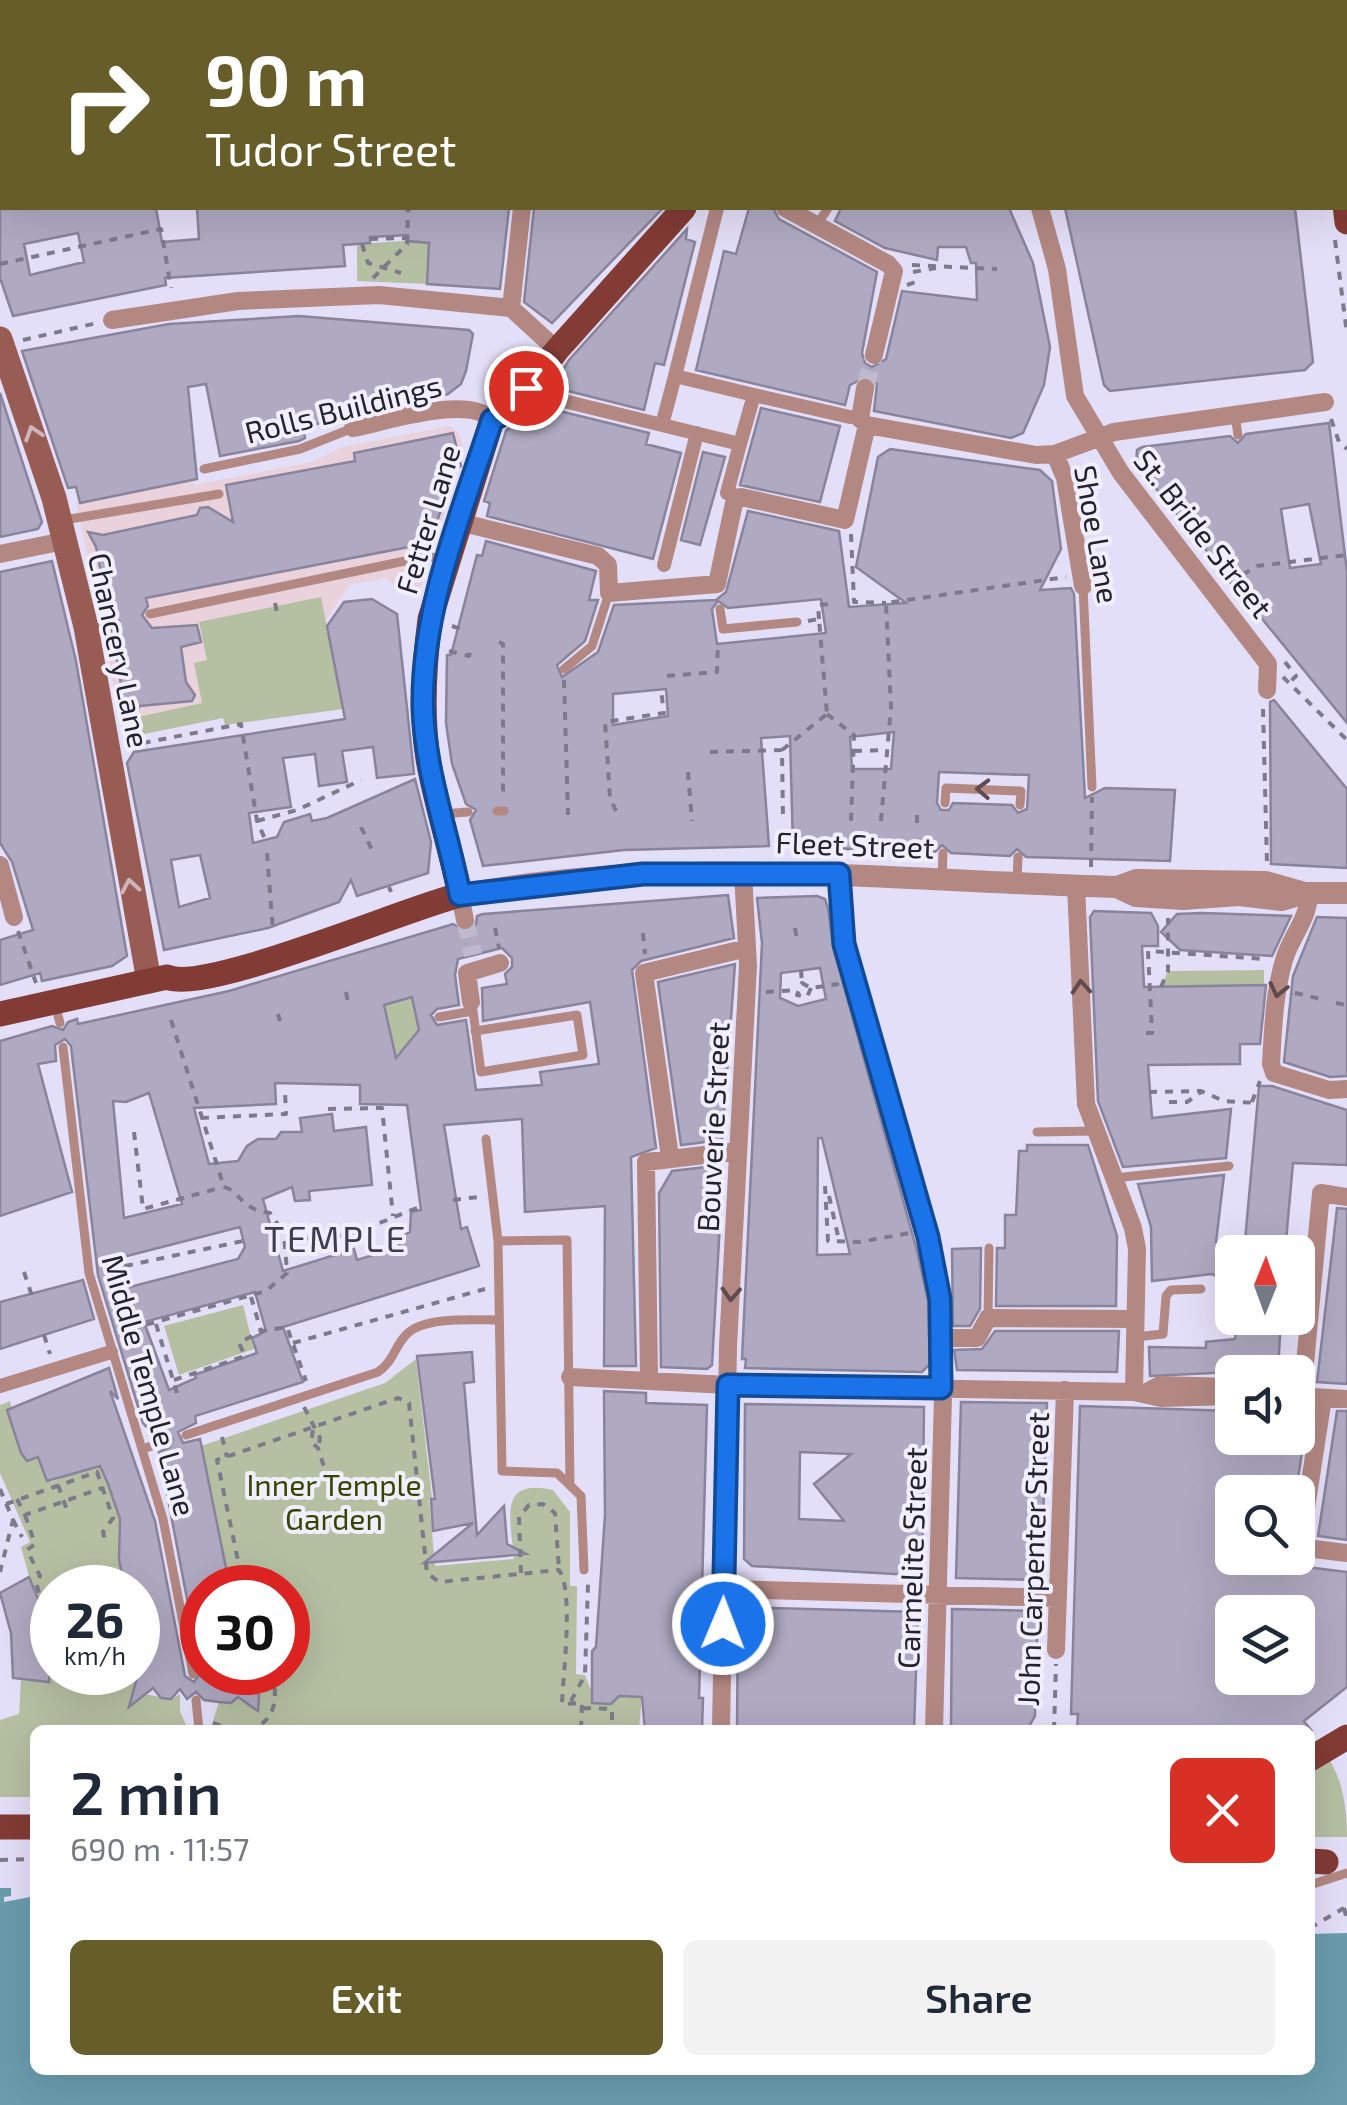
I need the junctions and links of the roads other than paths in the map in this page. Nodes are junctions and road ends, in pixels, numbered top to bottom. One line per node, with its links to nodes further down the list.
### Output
1 (522, 210): 8 (street)
2 (682, 210): 11 (main road, Fetter Lane)
3 (716, 210): 13 (street)
4 (789, 210): 7 (street)
5 (827, 210): 7 (lane)
6 (1041, 210): 25 (street, Shoe Lane)
7 (817, 225): 12 (street)
8 (511, 308): 9 (street); 11 (street)
9 (112, 320)
10 (11, 340): 32 (main road, Chancery Lane, one-way to 10)
11 (556, 350): 19 (main road, Fetter Lane)
12 (874, 355)
13 (675, 376): 16 (street); 21 (street)
14 (866, 388): 20 (street)
15 (535, 394): 21 (street)
16 (754, 394): 20 (street); 26 (street)
17 (1324, 402): 18 (street)
18 (1235, 412): 24 (lane); 25 (street)
19 (492, 420): 22 (street, Rolls Buildings); 31 (main road, Fetter Lane)
20 (858, 421): 27 (street); 30 (street)
21 (662, 425): 23 (street)
22 (353, 428): 28 (lane, Rolls Buildings)
23 (697, 433): 26 (street); 35 (street)
24 (1238, 435)
25 (1096, 437): 27 (street, Shoe Lane); 42 (street, St. Bride Street)
26 (740, 444): 30 (street)
27 (1055, 454): 36 (street, Shoe Lane)
28 (204, 469)
29 (219, 494): 32 (lane)
30 (741, 497): 37 (street)
31 (459, 522): 34 (main road, Fetter Lane); 37 (street)
32 (62, 530): 33 (street); 62 (main road, Chancery Lane, one-way to 32)
33 (0, 554)
34 (447, 561): 39 (lane); 47 (main road, Fetter Lane)
35 (664, 565)
36 (1078, 581): 43 (lane, Shoe Lane)
37 (609, 593): 41 (lane)
38 (720, 609): 40 (lane)
39 (150, 614)
40 (798, 622)
41 (564, 668)
42 (1267, 690)
43 (1092, 787)
44 (945, 803): 45 (lane, one-way to 44)
45 (1020, 806)
46 (468, 812): 47 (lane)
47 (442, 814): 58 (main road, Fetter Lane)
48 (943, 853): 54 (lane)
49 (1018, 856): 55 (lane)
50 (0, 865): 59 (street)
51 (743, 872): 52 (street, Fleet Street); 58 (street, Fleet Street); 60 (street, Bouverie Street)
52 (839, 874): 54 (street, Fleet Street); 85 (street, Carmelite Street)
53 (1083, 878): 55 (street, Fleet Street); 56 (street, Fleet Street); 71 (street, one-way to 53)
54 (942, 879): 55 (street, Fleet Street)
55 (1017, 884)
56 (1307, 893): 57 (street, Fleet Street); 70 (street, one-way to 70)
57 (1347, 893)
58 (462, 908): 62 (main road, Fleet Street)
59 (14, 916)
60 (747, 948): 74 (street, Bouverie Street); 75 (street)
61 (500, 963): 63 (street)
62 (158, 979): 65 (main road, Fleet Street)
63 (472, 1006): 67 (lane); 68 (lane)
64 (591, 1012): 66 (lane)
65 (0, 1014)
66 (578, 1015): 68 (lane); 68 (lane)
67 (439, 1016)
68 (475, 1031)
69 (62, 1047): 86 (lane, Middle Temple Lane)
70 (1347, 1090)
71 (1096, 1131): 72 (lane); 77 (street)
72 (1037, 1132)
73 (486, 1139): 79 (lane)
74 (738, 1151): 75 (street); 90 (street, Bouverie Street, one-way to 90)
75 (670, 1157): 89 (street)
76 (1229, 1166): 77 (lane)
77 (1114, 1178): 84 (street)
78 (1347, 1196): 87 (street)
79 (498, 1241): 83 (lane); 88 (lane)
80 (990, 1248): 82 (lane)
81 (1201, 1289): 84 (lane)
82 (988, 1318): 84 (street); 85 (street)
83 (498, 1320): 100 (lane); 104 (lane)
84 (1135, 1328): 95 (street)
85 (940, 1338): 93 (street, Carmelite Street)
86 (110, 1352): 91 (street); 102 (lane, Middle Temple Lane)
87 (1304, 1355)
88 (570, 1377): 89 (street); 104 (lane)
89 (648, 1378): 90 (street)
90 (728, 1385): 93 (street); 108 (street, Bouverie Street)
91 (0, 1386)
92 (1215, 1387): 95 (street)
93 (941, 1388): 94 (street); 109 (street, Carmelite Street)
94 (1065, 1390): 95 (street); 110 (street, John Carpenter Street)
95 (1139, 1392): 96 (street)
96 (1215, 1396)
97 (1315, 1397): 98 (street)
98 (1322, 1398): 99 (street); 103 (street)
99 (1347, 1400)
100 (186, 1435)
101 (165, 1441): 102 (lane)
102 (142, 1449): 111 (lane, Middle Temple Lane)
103 (1310, 1475)
104 (570, 1485): 107 (lane)
105 (1315, 1549): 106 (street)
106 (1347, 1553)
107 (584, 1570)
108 (724, 1589): 109 (street); 115 (street, Bouverie Street)
109 (938, 1596): 110 (street); 116 (street, Carmelite Street)
110 (1058, 1598): 112 (street, John Carpenter Street)
111 (180, 1604)
112 (1056, 1650)
113 (196, 1700): 114 (lane)
114 (199, 1724)
115 (721, 1725)
116 (934, 1725)
117 (1347, 1738): 118 (main road)
118 (1315, 1756)
119 (0, 1827): 120 (main road)
120 (30, 1827)

